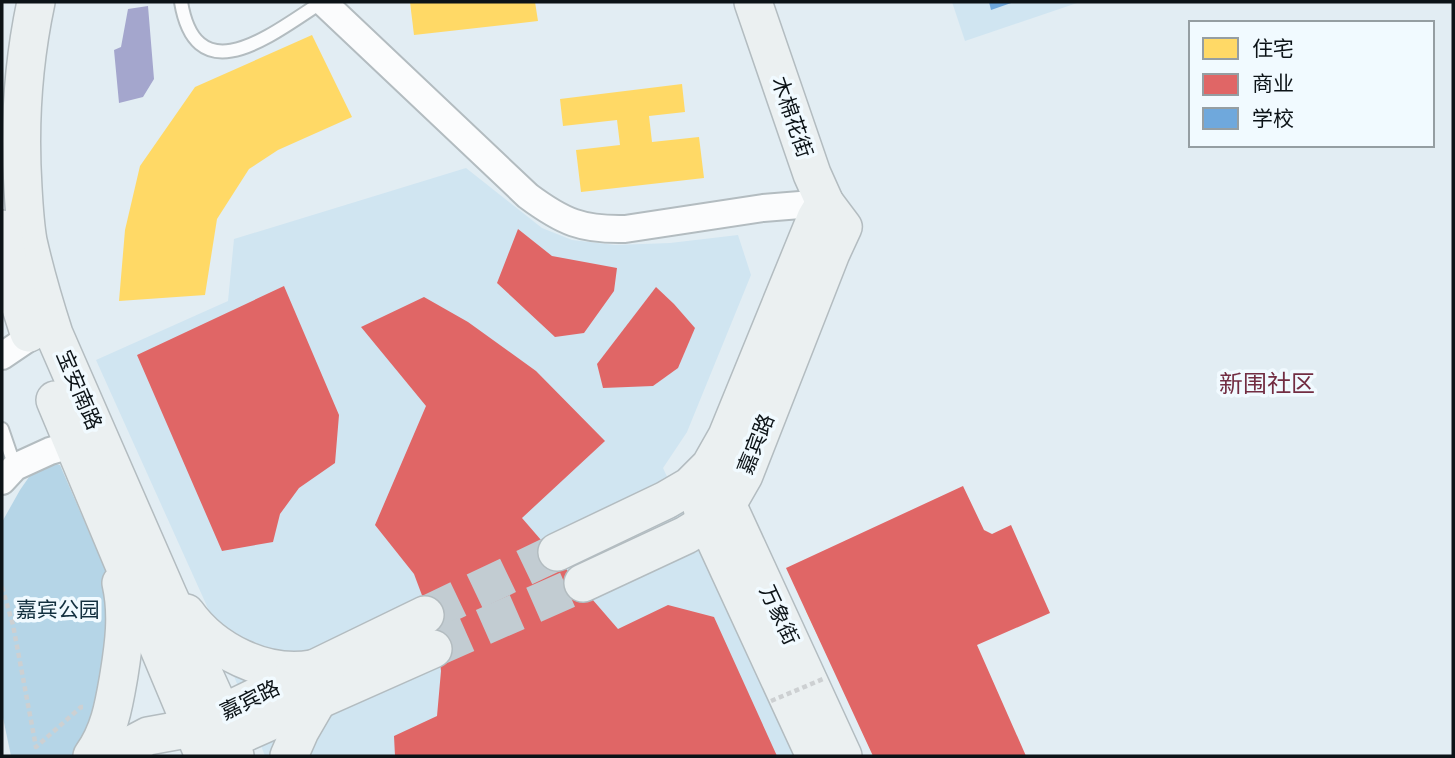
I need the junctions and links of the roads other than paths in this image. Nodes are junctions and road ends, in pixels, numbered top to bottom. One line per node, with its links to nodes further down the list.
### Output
1 (10, 2): 6 (street)
2 (36, 2): 19 (street, 宝安南路)
3 (181, 2): 4 (lane)
4 (322, 2): 7 (street)
5 (753, 2): 7 (street, 木棉花街)
6 (2, 67)
7 (834, 215): 13 (street, 嘉宾路)
8 (2, 229): 9 (street, 宝安南路)
9 (16, 346): 11 (street, 宝安南路)
10 (2, 429): 12 (lane)
11 (74, 444): 12 (street); 14 (street, 宝安南路)
12 (8, 474)
13 (710, 490): 15 (street); 16 (street); 18 (street, 万象街); 27 (street, 万象街)
14 (110, 534): 22 (street, 宝安南路); 23 (street)
15 (557, 552)
16 (616, 569): 17 (street); 18 (street)
17 (583, 583)
18 (740, 594): 26 (street, 万象街)
19 (168, 595): 21 (street); 22 (street, 宝安南路)
20 (429, 632): 21 (street, 嘉宾路)
21 (317, 684): 22 (street, 嘉宾路); 25 (street)
22 (211, 743): 24 (street, 嘉宾路)
23 (92, 756)
24 (110, 756)
25 (289, 756)
26 (815, 756)
27 (843, 756)

